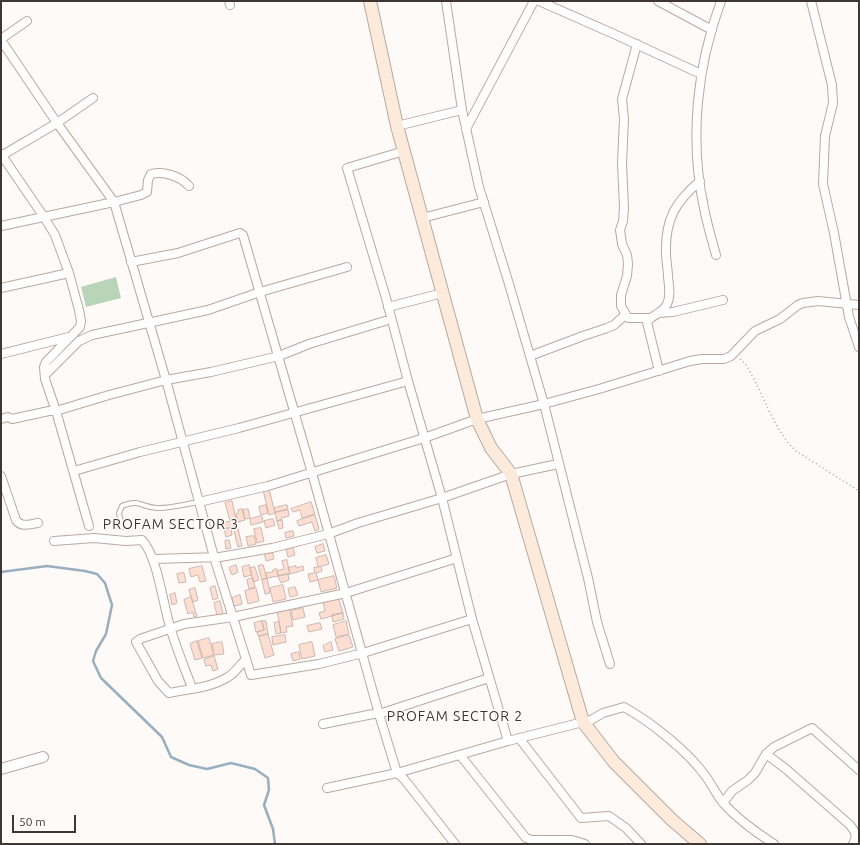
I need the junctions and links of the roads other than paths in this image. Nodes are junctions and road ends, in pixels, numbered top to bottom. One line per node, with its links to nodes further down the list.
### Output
1 (446, 1): 14 (street)
2 (534, 1): 17 (street)
3 (539, 1): 11 (street)
4 (658, 1): 9 (street)
5 (721, 1): 9 (street)
6 (811, 1): 35 (street)
7 (373, 2): 16 (main road)
8 (27, 21): 10 (street)
9 (712, 30): 12 (street)
10 (1, 40): 15 (street)
11 (637, 44): 12 (street); 39 (street)
12 (701, 74): 20 (street)
13 (93, 98): 15 (street)
14 (462, 110): 16 (street); 17 (street)
15 (57, 123): 19 (street); 22 (street)
16 (397, 126): 18 (main road)
17 (466, 129): 23 (street)
18 (404, 151): 25 (main road); 37 (street)
19 (1, 156): 24 (street)
20 (700, 182): 27 (street); 38 (street)
21 (189, 186): 22 (street)
22 (114, 202): 24 (street); 28 (street)
23 (484, 202): 25 (street); 47 (street)
24 (44, 217): 26 (street); 30 (street)
25 (422, 218): 33 (main road)
26 (1, 226)
27 (716, 255)
28 (131, 262): 32 (street); 42 (street)
29 (347, 267): 32 (street)
30 (69, 272): 31 (street); 43 (street)
31 (1, 288)
32 (260, 292): 42 (street); 46 (street)
33 (443, 294): 37 (street); 56 (main road)
34 (723, 300): 38 (street)
35 (847, 304): 36 (street); 44 (street); 48 (street)
36 (859, 305)
37 (388, 307): 51 (street)
38 (657, 313): 40 (street)
39 (625, 315): 40 (street); 47 (street)
40 (649, 318): 48 (street)
41 (385, 321): 46 (street)
42 (148, 322): 49 (street); 50 (street)
43 (69, 337): 45 (street); 49 (street)
44 (859, 347)
45 (1, 354)
46 (279, 356): 50 (street); 54 (street)
47 (530, 356): 52 (street)
48 (659, 371): 52 (street)
49 (45, 375): 53 (street)
50 (166, 380): 53 (street); 58 (street)
51 (408, 381): 54 (street); 57 (street)
52 (544, 404): 56 (street); 59 (street)
53 (56, 411): 55 (street); 60 (street)
54 (295, 413): 58 (street); 61 (street)
55 (1, 419)
56 (477, 419): 57 (street); 62 (main road)
57 (424, 438): 61 (street); 64 (street)
58 (182, 441): 60 (street); 65 (street)
59 (558, 464): 62 (street); 80 (street)
60 (74, 471): 67 (street)
61 (312, 473): 65 (street); 69 (street)
62 (511, 474): 64 (street); 84 (main road)
63 (1, 476): 66 (street)
64 (442, 498): 69 (street); 72 (street)
65 (199, 502): 68 (lane); 71 (street)
66 (38, 523)
67 (89, 526)
68 (122, 527)
69 (328, 534): 71 (street); 74 (street)
70 (54, 541): 73 (street)
71 (214, 557): 73 (street); 75 (street)
72 (457, 558): 74 (street); 76 (street)
73 (153, 559): 77 (street)
74 (346, 593): 75 (street); 78 (street)
75 (232, 616): 77 (street); 79 (street)
76 (472, 619): 78 (street); 81 (street)
77 (170, 629): 82 (street); 82 (street)
78 (363, 653): 79 (street); 83 (street)
79 (246, 659): 82 (street)
80 (610, 664)
81 (489, 678): 83 (street); 87 (street)
82 (192, 688)
83 (379, 714): 85 (street); 93 (street)
84 (583, 722): 86 (street); 95 (street); 100 (main road)
85 (323, 724)
86 (519, 738): 87 (street); 99 (street)
87 (508, 741): 89 (street)
88 (766, 754): 92 (street); 95 (street); 96 (street)
89 (460, 755): 93 (street); 98 (street)
90 (44, 757): 91 (street)
91 (1, 769)
92 (859, 770)
93 (397, 773): 94 (street); 97 (street)
94 (327, 788)
95 (723, 803): 101 (street)
96 (856, 843)
97 (455, 844)
98 (585, 844)
99 (641, 844)
100 (700, 844)
101 (774, 844)

